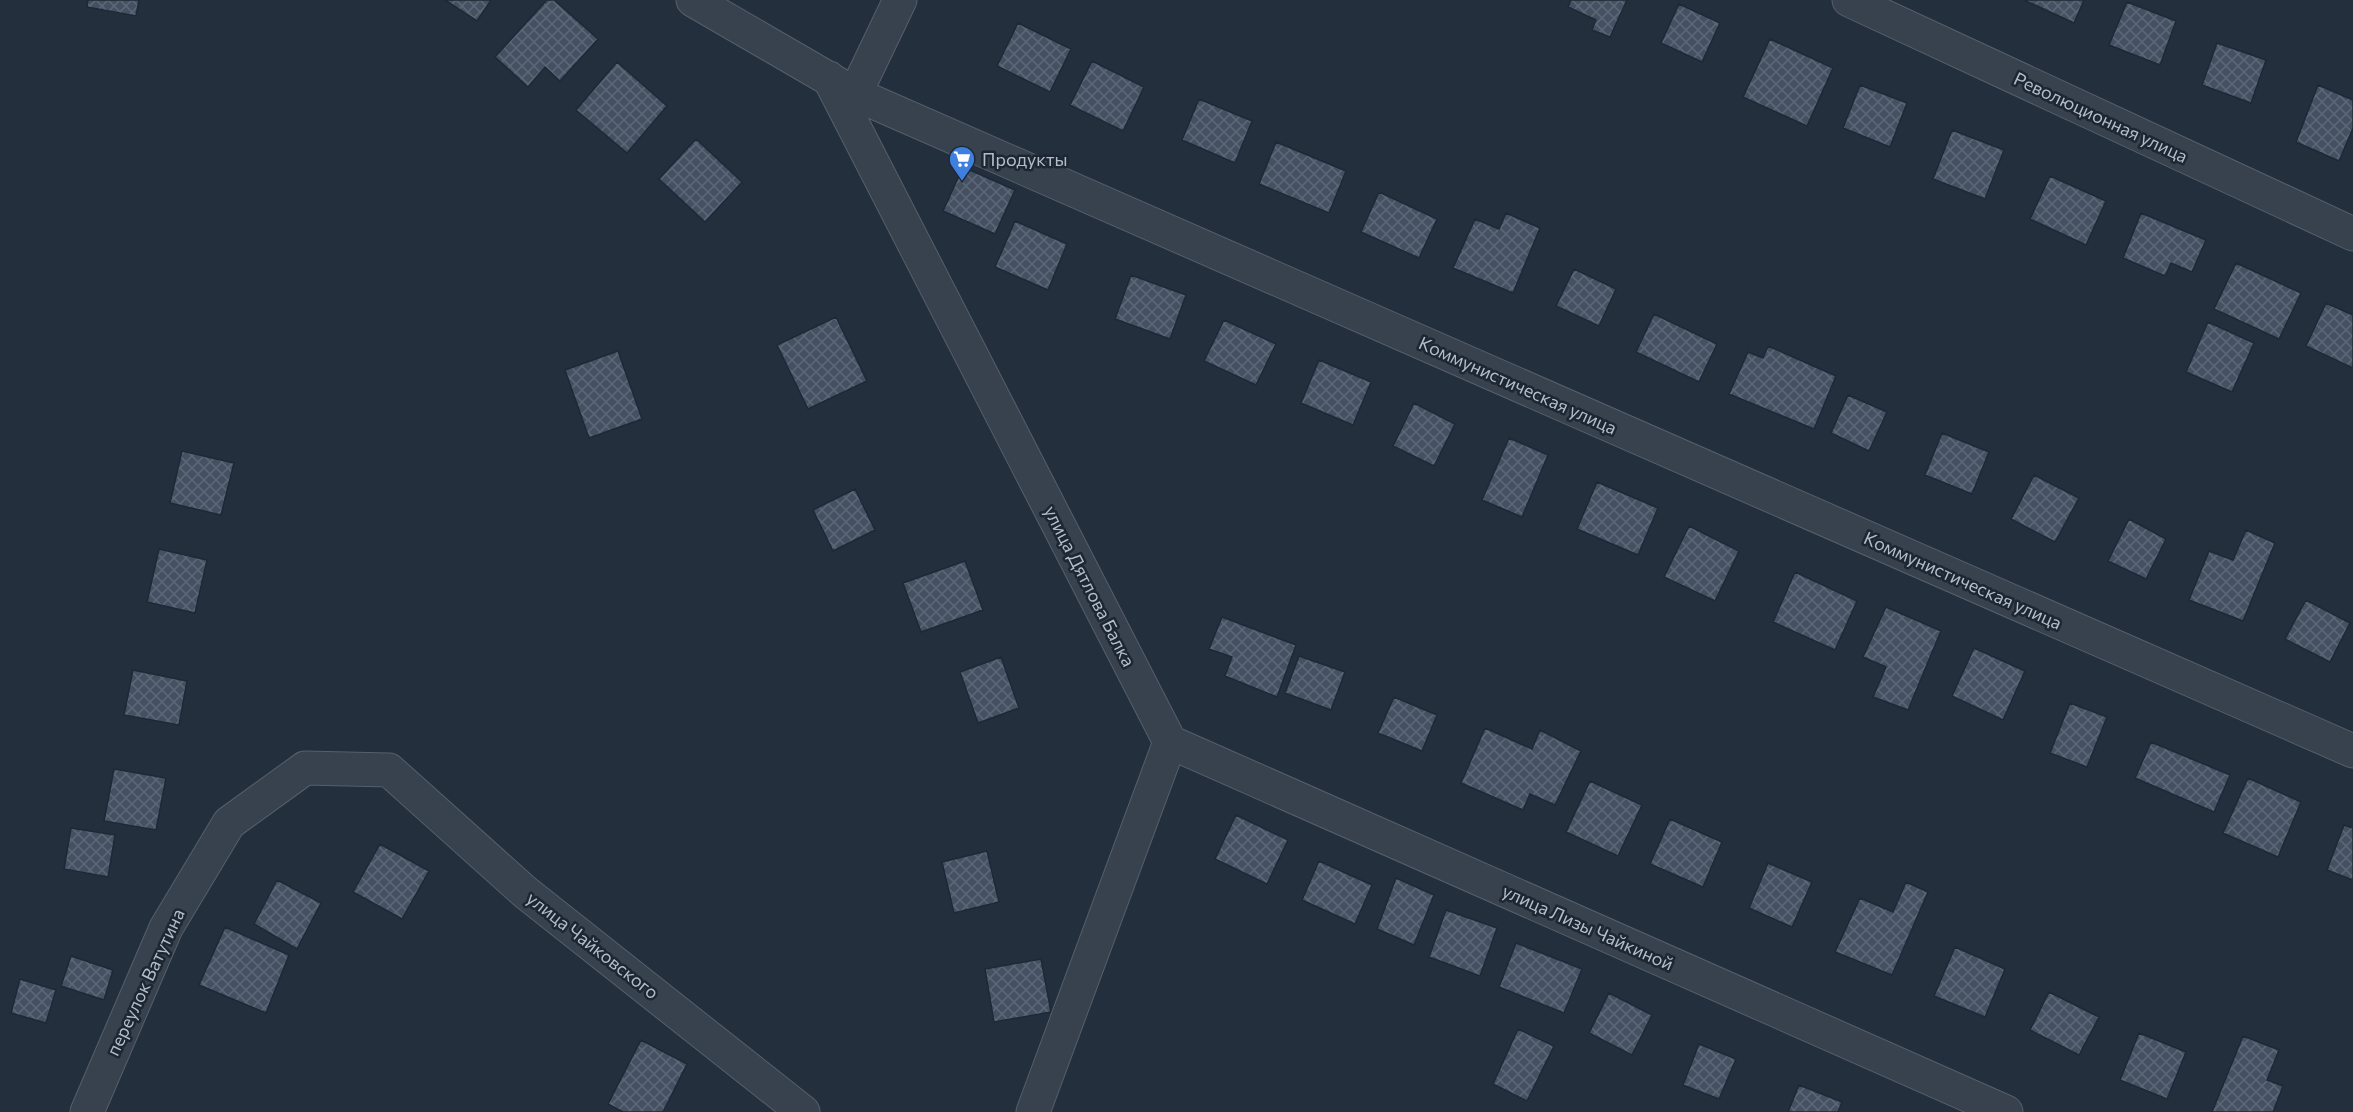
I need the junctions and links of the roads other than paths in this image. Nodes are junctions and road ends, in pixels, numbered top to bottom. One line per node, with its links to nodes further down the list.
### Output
1 (693, 0): 4 (street, Коммунистическая улица)
2 (900, 0): 4 (street)
3 (1849, 0): 5 (street, Революционная улица)
4 (842, 86): 6 (street, улица Дятлова Балка); 7 (street, Коммунистическая улица)
5 (2353, 234)
6 (1170, 742): 11 (street); 12 (street, улица Лизы Чайкиной)
7 (2353, 751)
8 (389, 771): 9 (street, переулок Ватутина); 10 (street, улица Чайковского)
9 (87, 1112)
10 (803, 1112)
11 (1032, 1112)
12 (2006, 1112)

